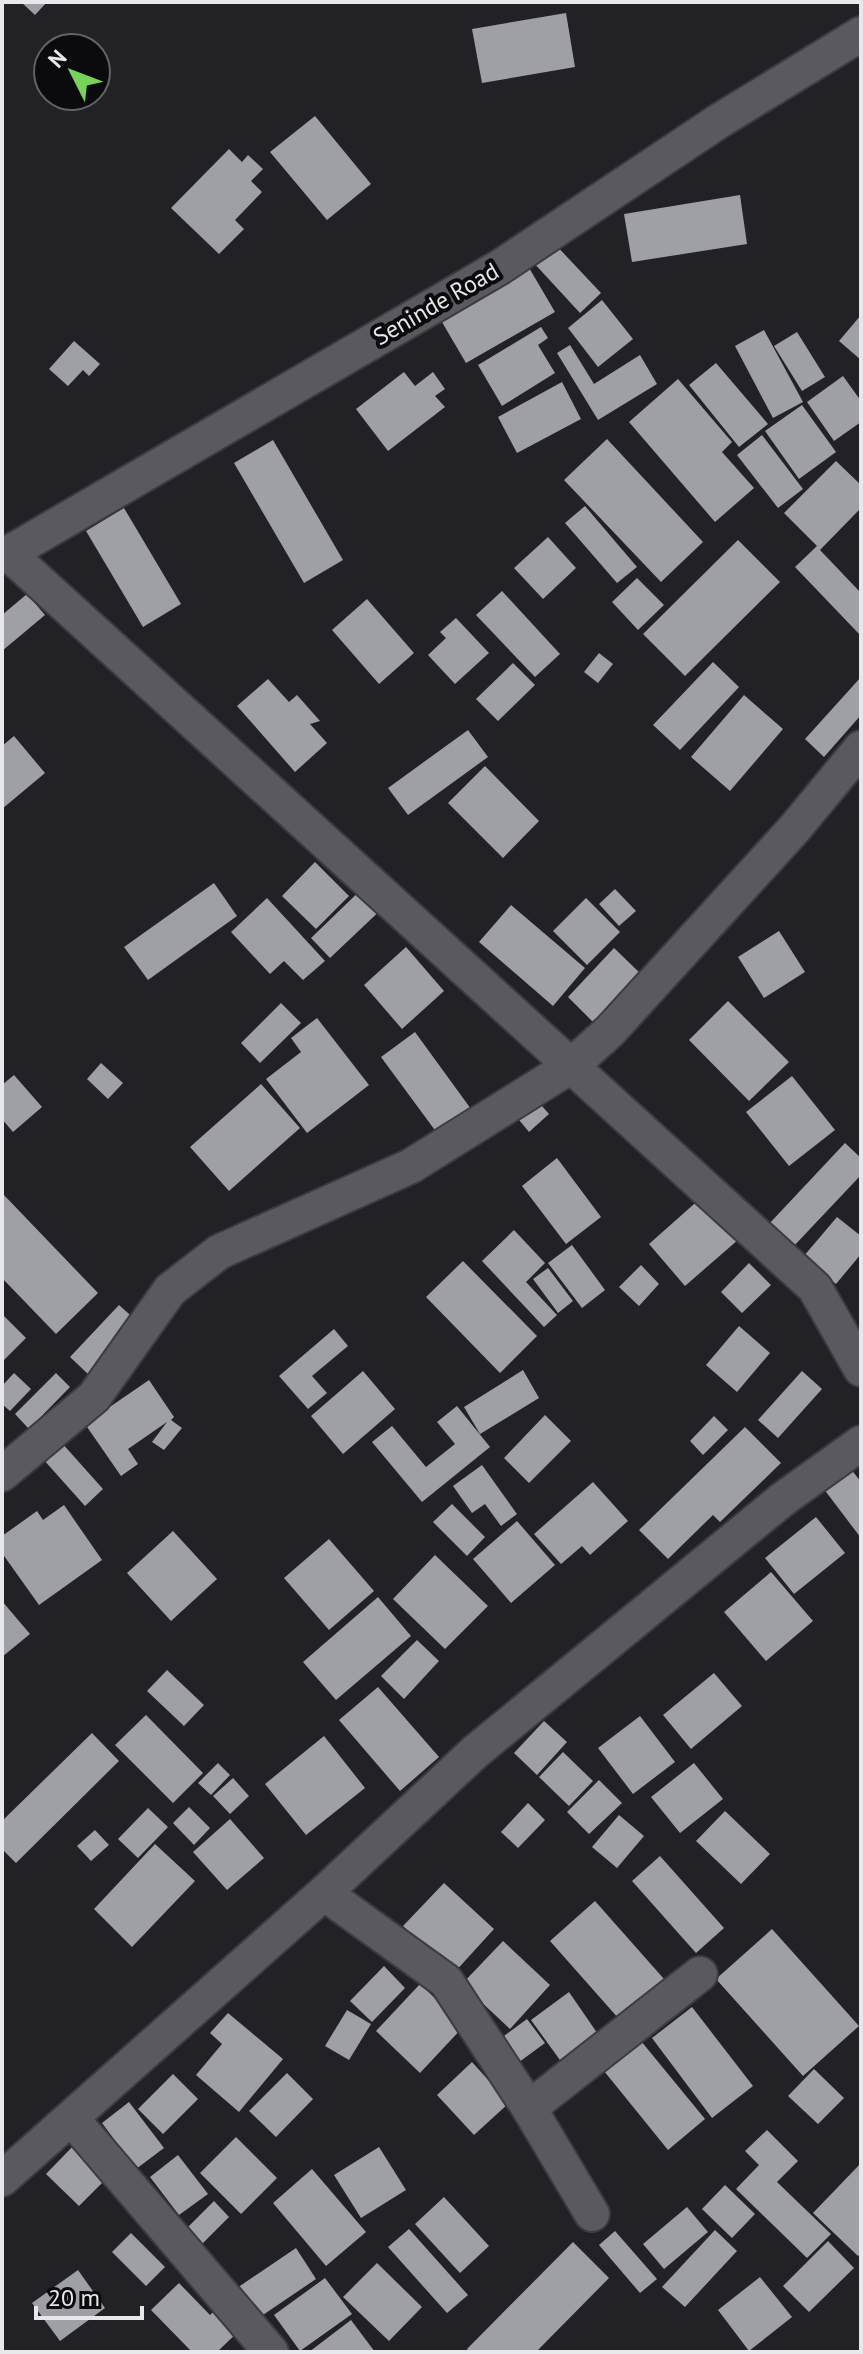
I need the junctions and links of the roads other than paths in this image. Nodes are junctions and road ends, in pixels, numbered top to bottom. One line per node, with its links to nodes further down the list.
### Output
1 (861, 34): 2 (street, Seninde Road)
2 (5, 556): 4 (street)
3 (861, 748): 4 (street)
4 (571, 1066): 5 (street); 7 (street)
5 (861, 1369)
6 (861, 1443): 8 (street)
7 (2, 1474)
8 (324, 1893): 10 (street); 11 (street)
9 (700, 1974): 10 (street)
10 (529, 2108): 13 (street)
11 (72, 2119): 12 (street); 14 (street)
12 (2, 2179)
13 (592, 2214)
14 (271, 2352)

